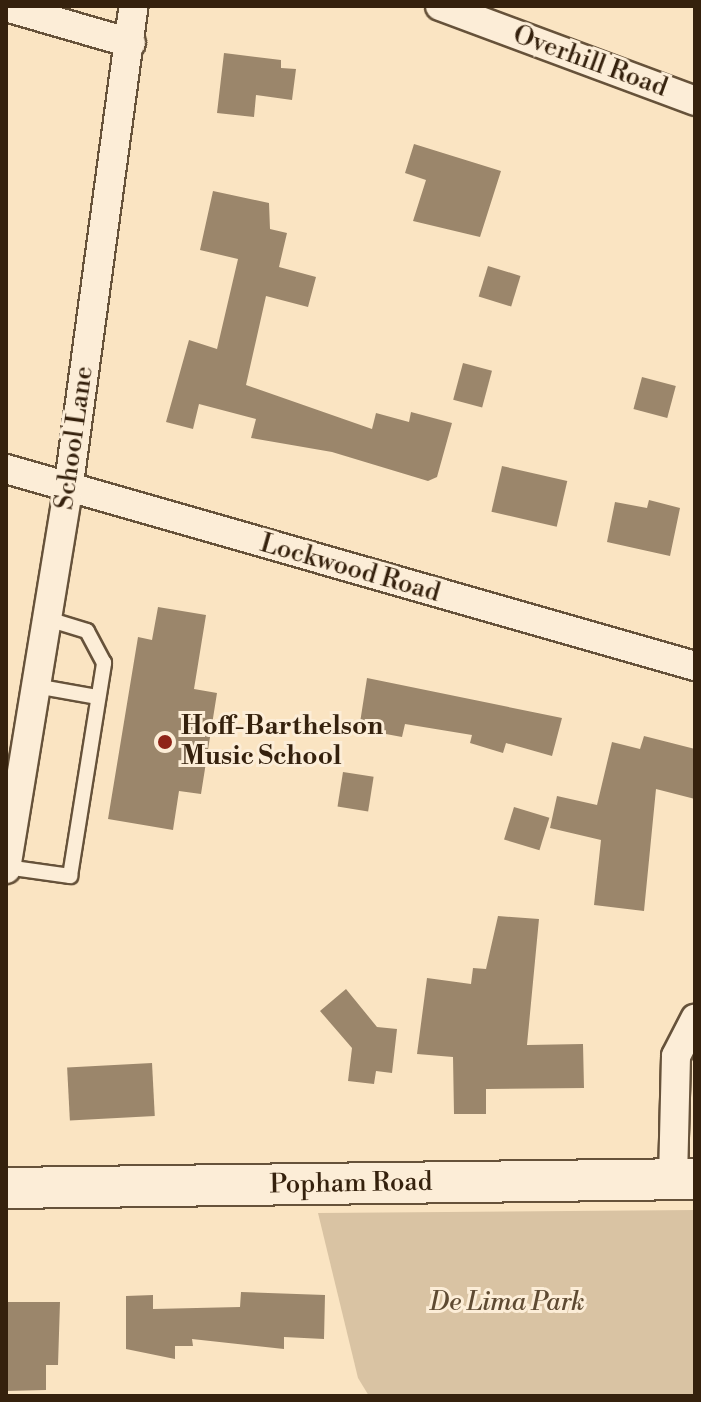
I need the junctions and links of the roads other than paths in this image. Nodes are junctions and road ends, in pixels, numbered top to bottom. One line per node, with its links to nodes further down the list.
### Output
1 (134, 6): 4 (street, School Lane)
2 (440, 6): 5 (street, Overhill Road)
3 (6, 7): 4 (street)
4 (131, 43): 7 (street, School Lane)
5 (695, 101)
6 (6, 469): 7 (street, Lockwood Road)
7 (68, 491): 8 (street, School Lane); 9 (street, Lockwood Road)
8 (48, 619): 10 (street, School Lane); 11 (lane)
9 (695, 666)
10 (36, 686): 11 (lane); 12 (street, School Lane)
11 (98, 697): 12 (lane)
12 (6, 868)
13 (695, 1019): 14 (street)
14 (684, 1179): 15 (main road, Popham Road)
15 (6, 1188)

